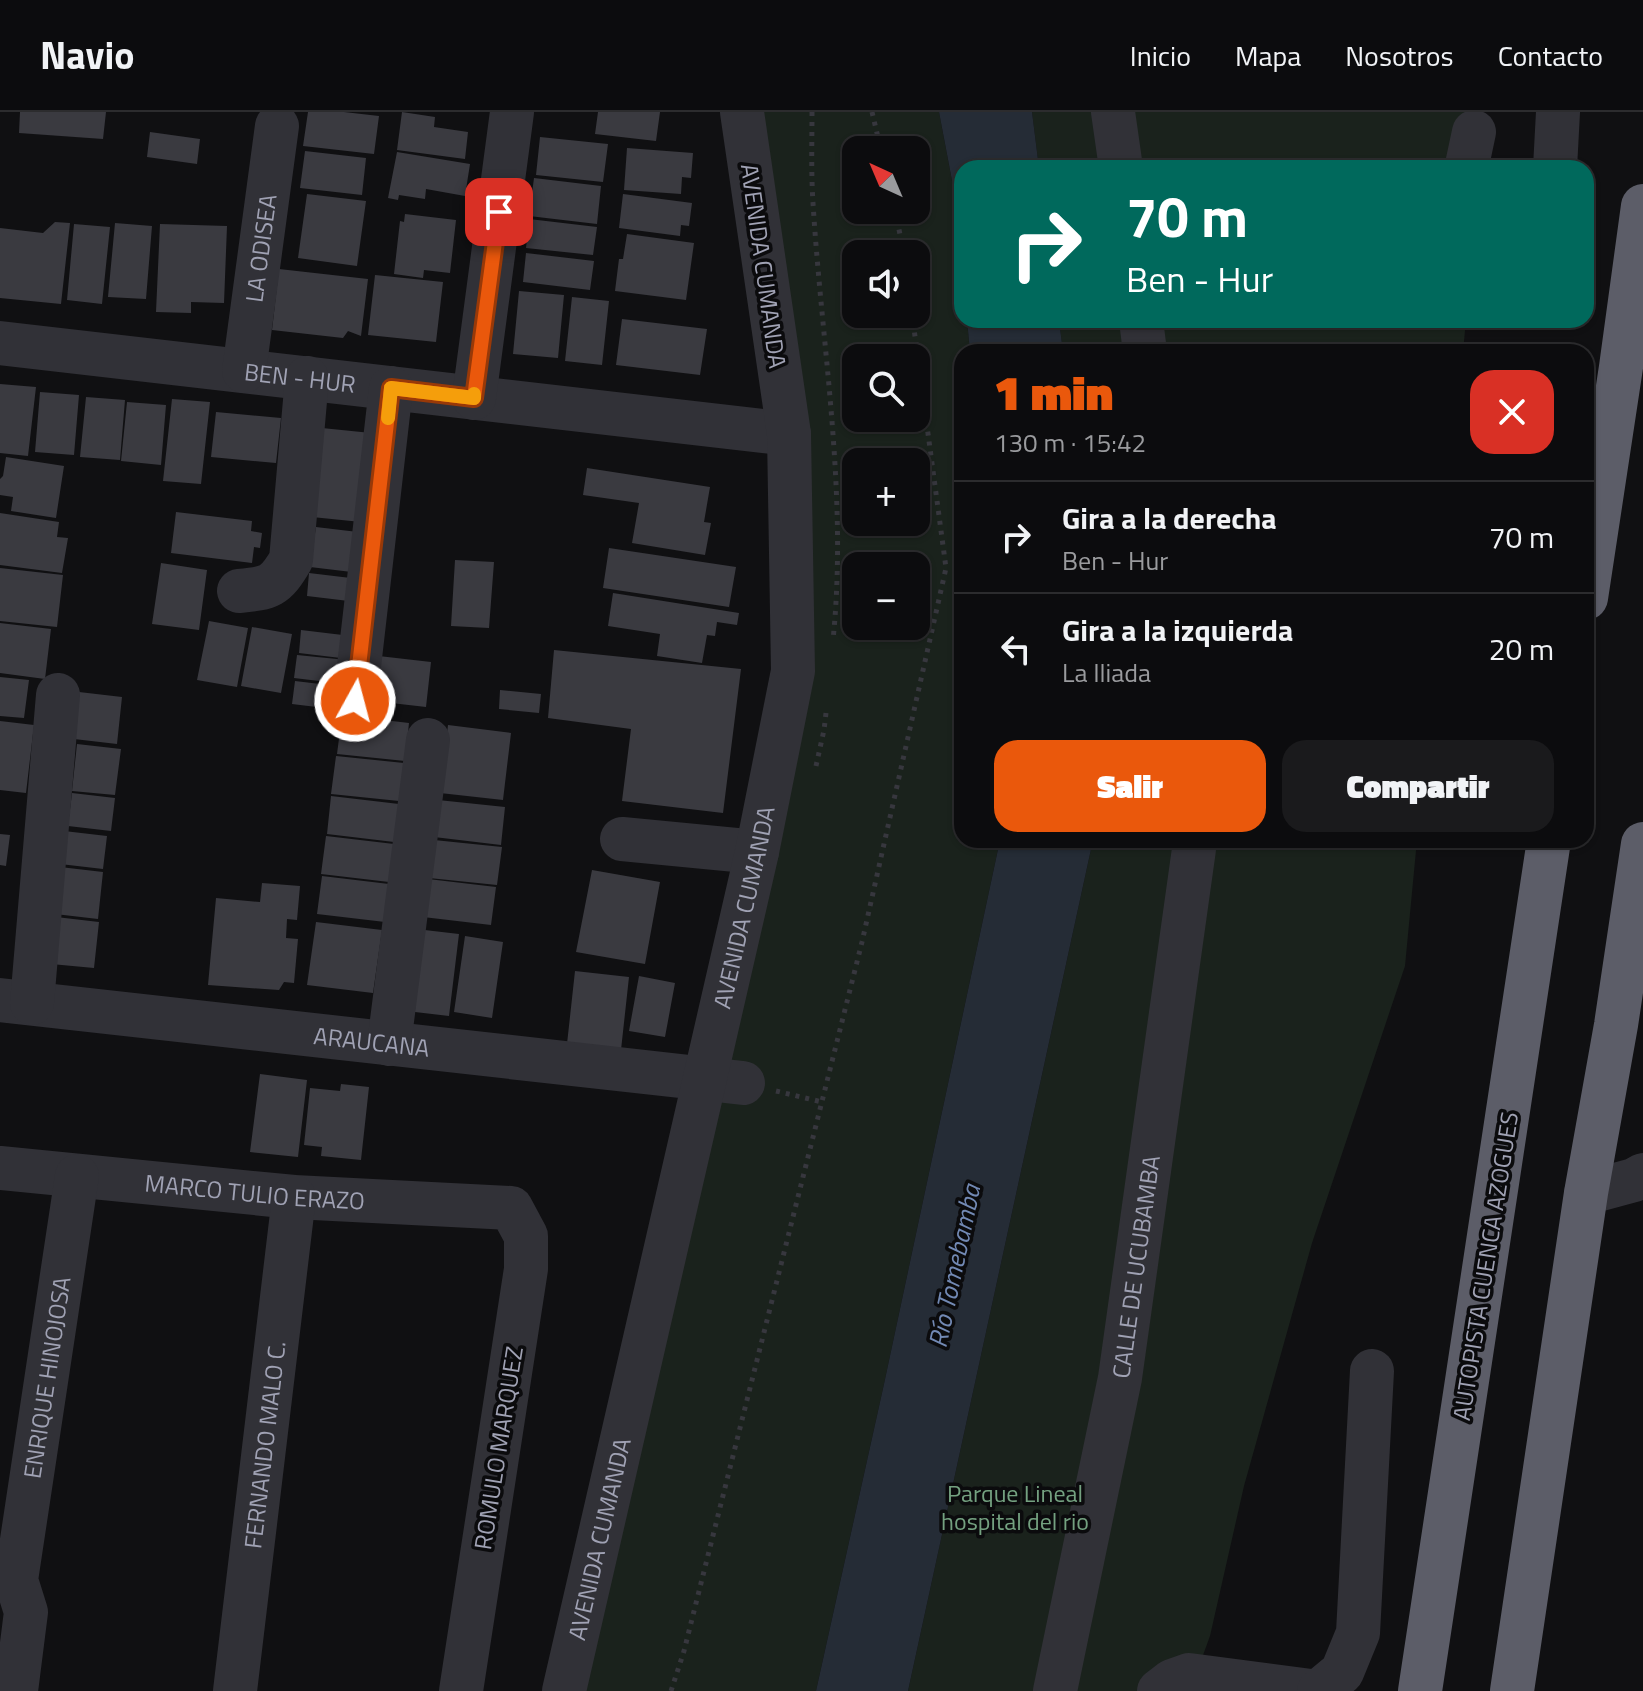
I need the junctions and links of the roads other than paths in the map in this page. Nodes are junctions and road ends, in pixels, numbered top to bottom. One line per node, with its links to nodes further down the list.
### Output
1 (512, 112): 13 (street)
2 (742, 112): 14 (street, AVENIDA CUMANDA)
3 (1113, 112): 6 (street)
4 (1558, 112): 7 (street)
5 (277, 126): 10 (street, LA ODISEA)
6 (1120, 160)
7 (1555, 160)
8 (1643, 206): 15 (highway)
9 (0, 343): 10 (street, BEN - HUR)
10 (244, 371): 11 (street, BEN - HUR)
11 (307, 378): 12 (street, BEN - HUR); 16 (street)
12 (391, 388): 13 (street, BEN - HUR); 18 (street)
13 (474, 398): 14 (street, BEN - HUR)
14 (789, 434): 24 (street, AVENIDA CUMANDA)
15 (1594, 545)
16 (239, 591)
17 (58, 695): 25 (street)
18 (355, 701)
19 (428, 740): 26 (street)
20 (622, 839): 24 (street)
21 (1643, 844): 31 (highway)
22 (1194, 848): 40 (street, CALLE DE UCUBAMBA)
23 (1548, 848): 44 (highway, AUTOPISTA CUENCA AZOGUES)
24 (757, 852): 27 (street, AVENIDA CUMANDA)
25 (16, 1001): 26 (street, ARAUCANA)
26 (389, 1044): 27 (street, ARAUCANA)
27 (725, 1082): 39 (street, AVENIDA CUMANDA)
28 (0, 1168): 30 (street, MARCO TULIO ERAZO)
29 (1643, 1175): 31 (street)
30 (77, 1176): 32 (street, MARCO TULIO ERAZO); 35 (street, ENRIQUE HINOJOSA)
31 (1586, 1193): 45 (highway)
32 (294, 1197): 33 (street, MARCO TULIO ERAZO); 37 (street, FERNANDO MALO C.)
33 (511, 1208): 38 (street, ROMULO MARQUEZ)
34 (1372, 1371): 43 (street)
35 (5, 1584): 36 (street, ENRIQUE HINOJOSA)
36 (16, 1691)
37 (235, 1691)
38 (461, 1691)
39 (564, 1691)
40 (1055, 1691)
41 (1159, 1691): 42 (street)
42 (1311, 1691)
43 (1319, 1691)
44 (1420, 1691)
45 (1512, 1691)

